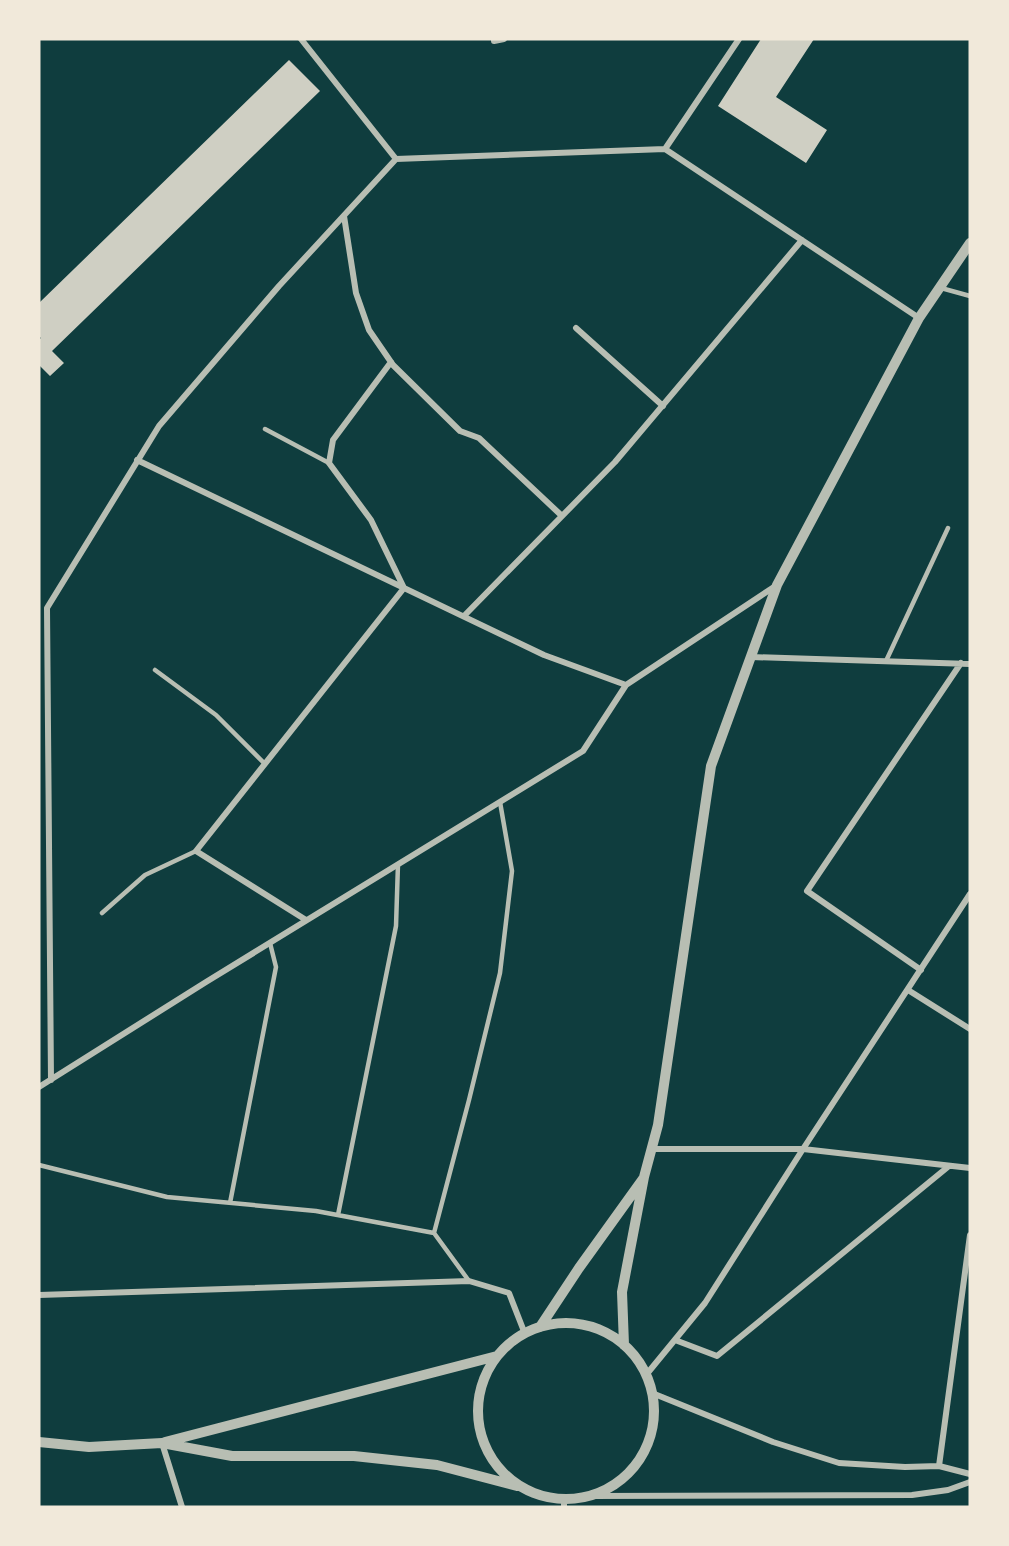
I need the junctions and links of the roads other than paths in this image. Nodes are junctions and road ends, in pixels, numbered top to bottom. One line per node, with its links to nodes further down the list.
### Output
1 (301, 39): 6 (street)
2 (494, 39): 3 (street)
3 (504, 39)
4 (739, 39): 5 (street)
5 (665, 149): 6 (street); 8 (street)
6 (396, 159): 7 (street)
7 (344, 216): 14 (street); 17 (street)
8 (802, 240): 12 (street); 15 (street)
9 (970, 243): 10 (street)
10 (940, 287): 11 (lane); 12 (street)
11 (970, 296)
12 (919, 318): 21 (street)
13 (576, 328): 15 (street)
14 (391, 362): 18 (street); 19 (street)
15 (663, 406): 19 (street)
16 (265, 429): 18 (lane)
17 (137, 460): 22 (street); 41 (street)
18 (329, 464): 22 (street)
19 (562, 516): 23 (street)
20 (948, 528): 25 (lane)
21 (777, 585): 24 (street); 29 (street)
22 (404, 588): 23 (street); 30 (street)
23 (464, 616): 29 (street)
24 (751, 657): 25 (street); 43 (street)
25 (886, 661): 26 (street)
26 (961, 663): 27 (street); 38 (street)
27 (970, 664)
28 (155, 670): 30 (lane)
29 (626, 685): 31 (street)
30 (265, 764): 32 (street)
31 (500, 802): 33 (street); 51 (lane)
32 (196, 851): 35 (lane); 36 (street)
33 (398, 864): 36 (street); 50 (lane)
34 (970, 894): 38 (street)
35 (102, 914)
36 (306, 920): 37 (street)
37 (270, 943): 41 (street); 49 (lane)
38 (921, 970): 39 (street)
39 (908, 990): 40 (street); 44 (street)
40 (970, 1029)
41 (51, 1080): 42 (street)
42 (39, 1087)
43 (652, 1149): 44 (street); 48 (street)
44 (803, 1149): 46 (street); 57 (street)
45 (39, 1165): 49 (lane)
46 (949, 1166): 47 (street); 57 (street)
47 (970, 1168)
48 (645, 1177): 55 (street); 58 (street)
49 (230, 1203): 50 (lane)
50 (338, 1215): 51 (lane)
51 (434, 1233): 53 (lane)
52 (970, 1235): 64 (street)
53 (469, 1281): 54 (street); 56 (street)
54 (39, 1295)
55 (540, 1327): 56 (street); 58 (street)
56 (525, 1334): 59 (street)
57 (675, 1340): 60 (street)
58 (624, 1346): 60 (street)
59 (497, 1356): 63 (street); 67 (street)
60 (646, 1375): 61 (street)
61 (652, 1393): 64 (street); 68 (street)
62 (39, 1442): 63 (street)
63 (162, 1443): 67 (street); 70 (street)
64 (939, 1466): 65 (street)
65 (970, 1474)
66 (970, 1482): 68 (street)
67 (519, 1486): 69 (street)
68 (591, 1496): 69 (street)
69 (564, 1503)
70 (182, 1507)

